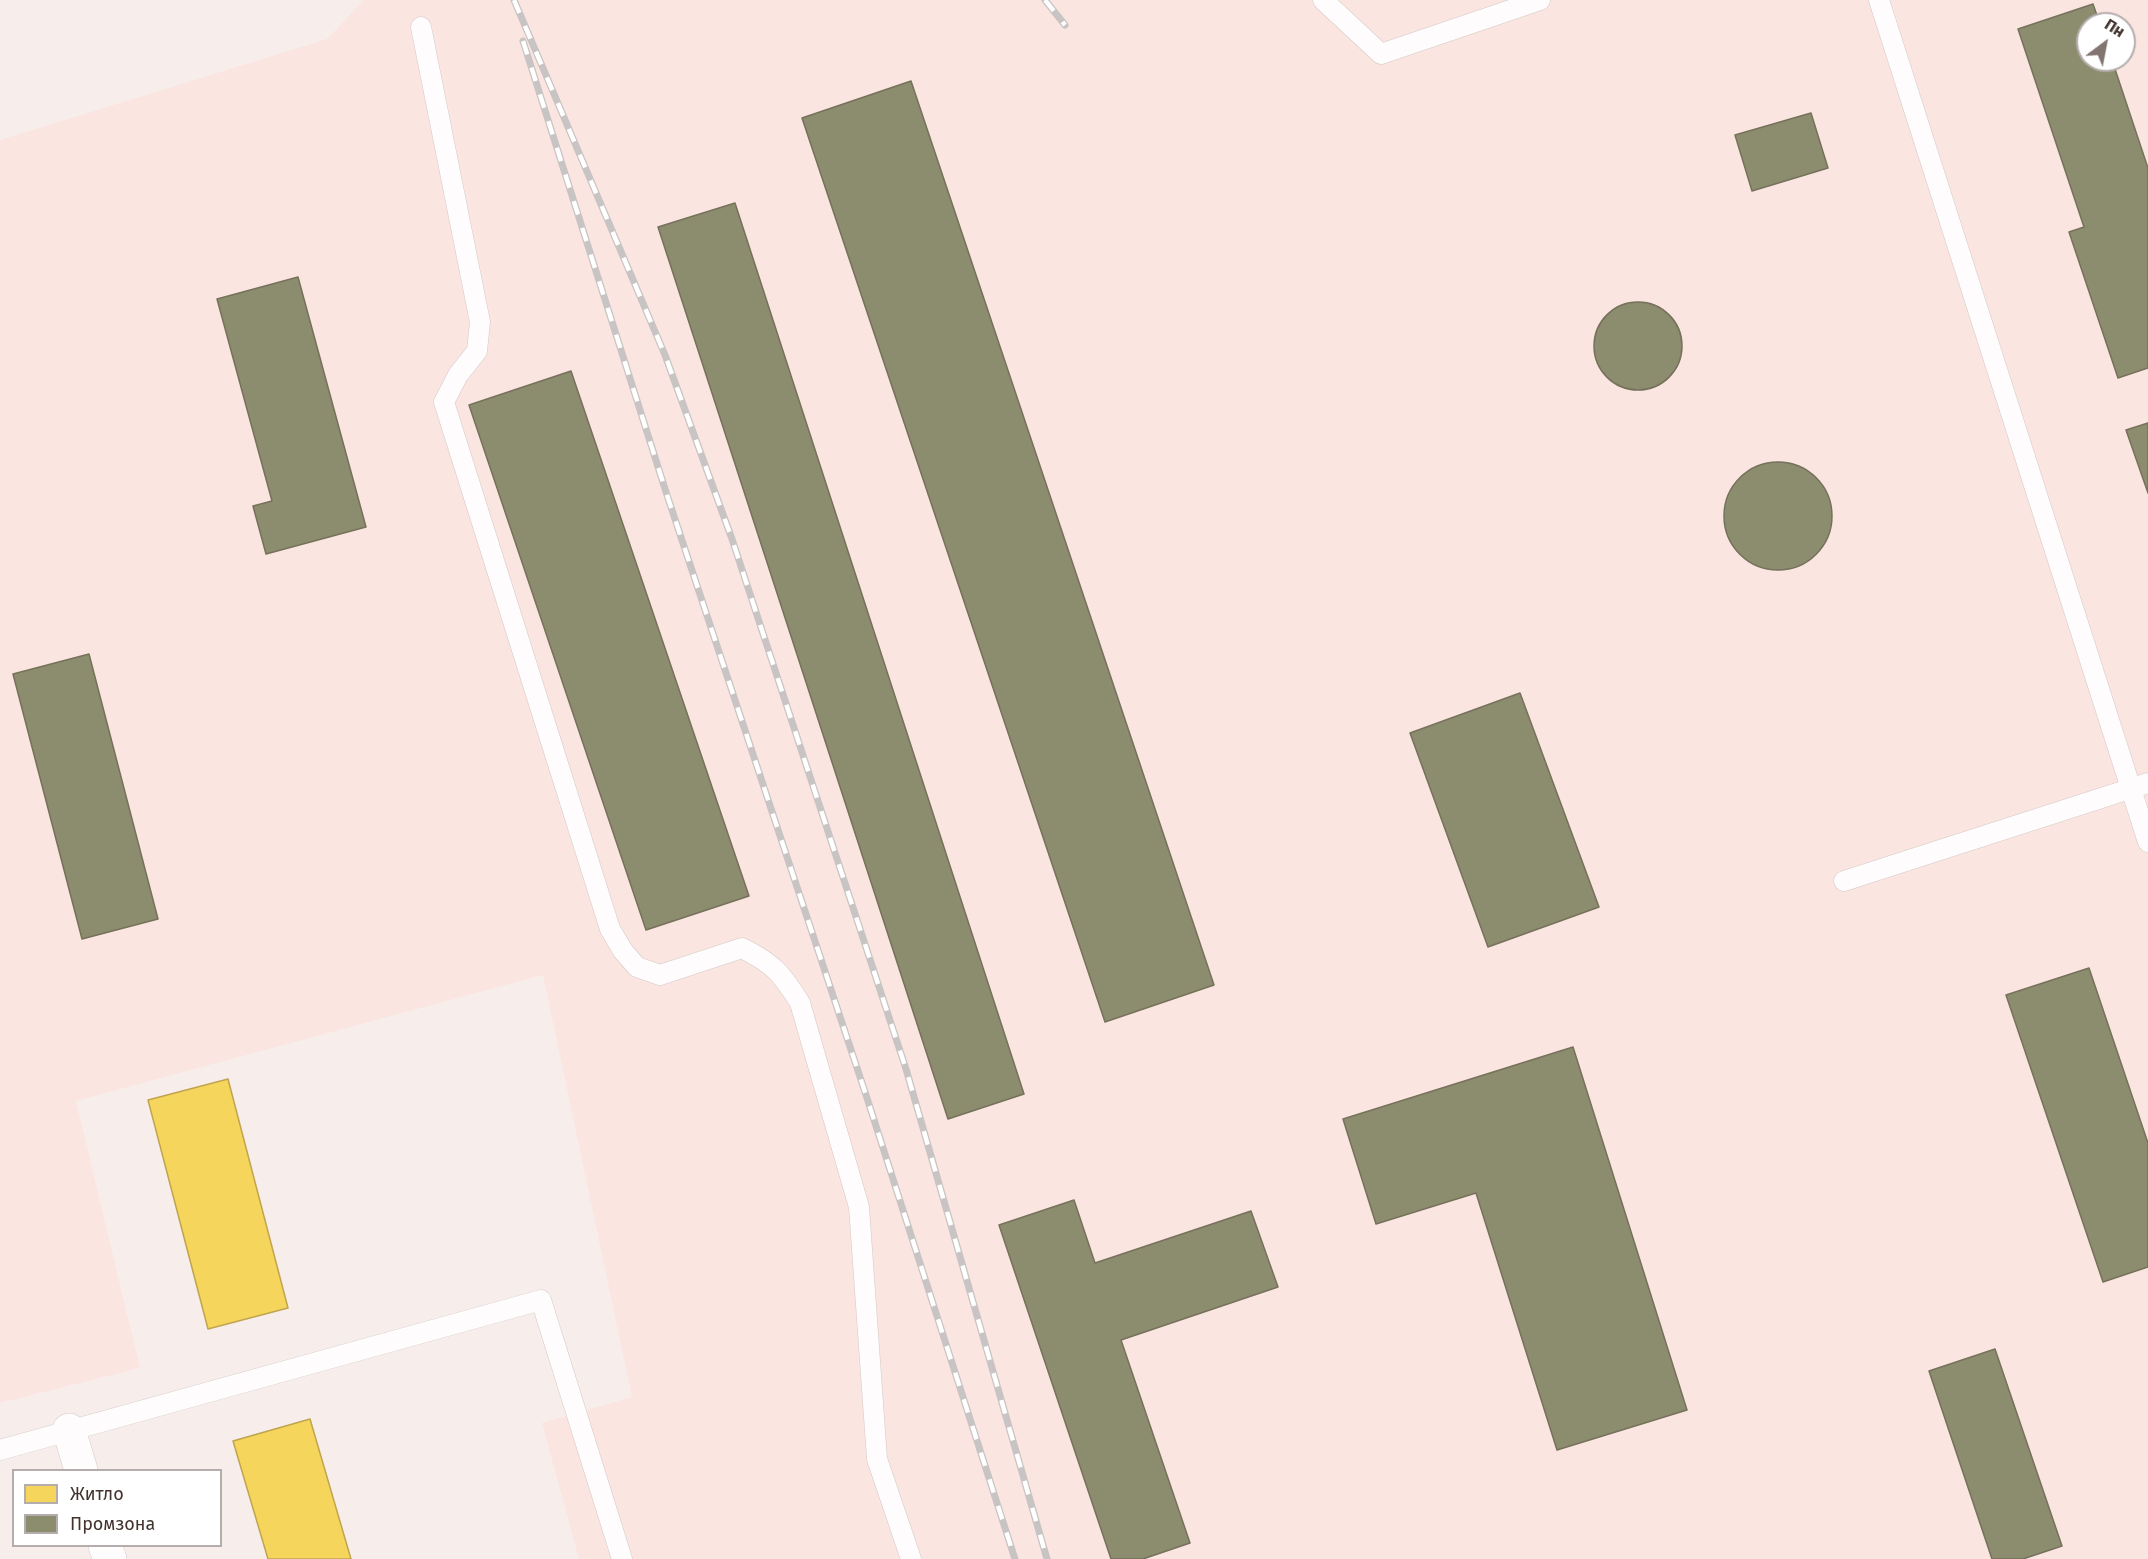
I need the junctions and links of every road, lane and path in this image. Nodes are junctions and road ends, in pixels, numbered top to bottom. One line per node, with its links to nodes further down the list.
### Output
1 (1323, 0): 2 (lane)
2 (1540, 0)
3 (1879, 0): 5 (lane)
4 (422, 27): 12 (lane)
5 (2139, 786): 6 (lane); 7 (lane)
6 (2148, 842)
7 (1844, 881)
8 (69, 1430): 9 (lane); 10 (street); 11 (lane)
9 (0, 1449)
10 (81, 1469)
11 (622, 1559)
12 (911, 1559)

